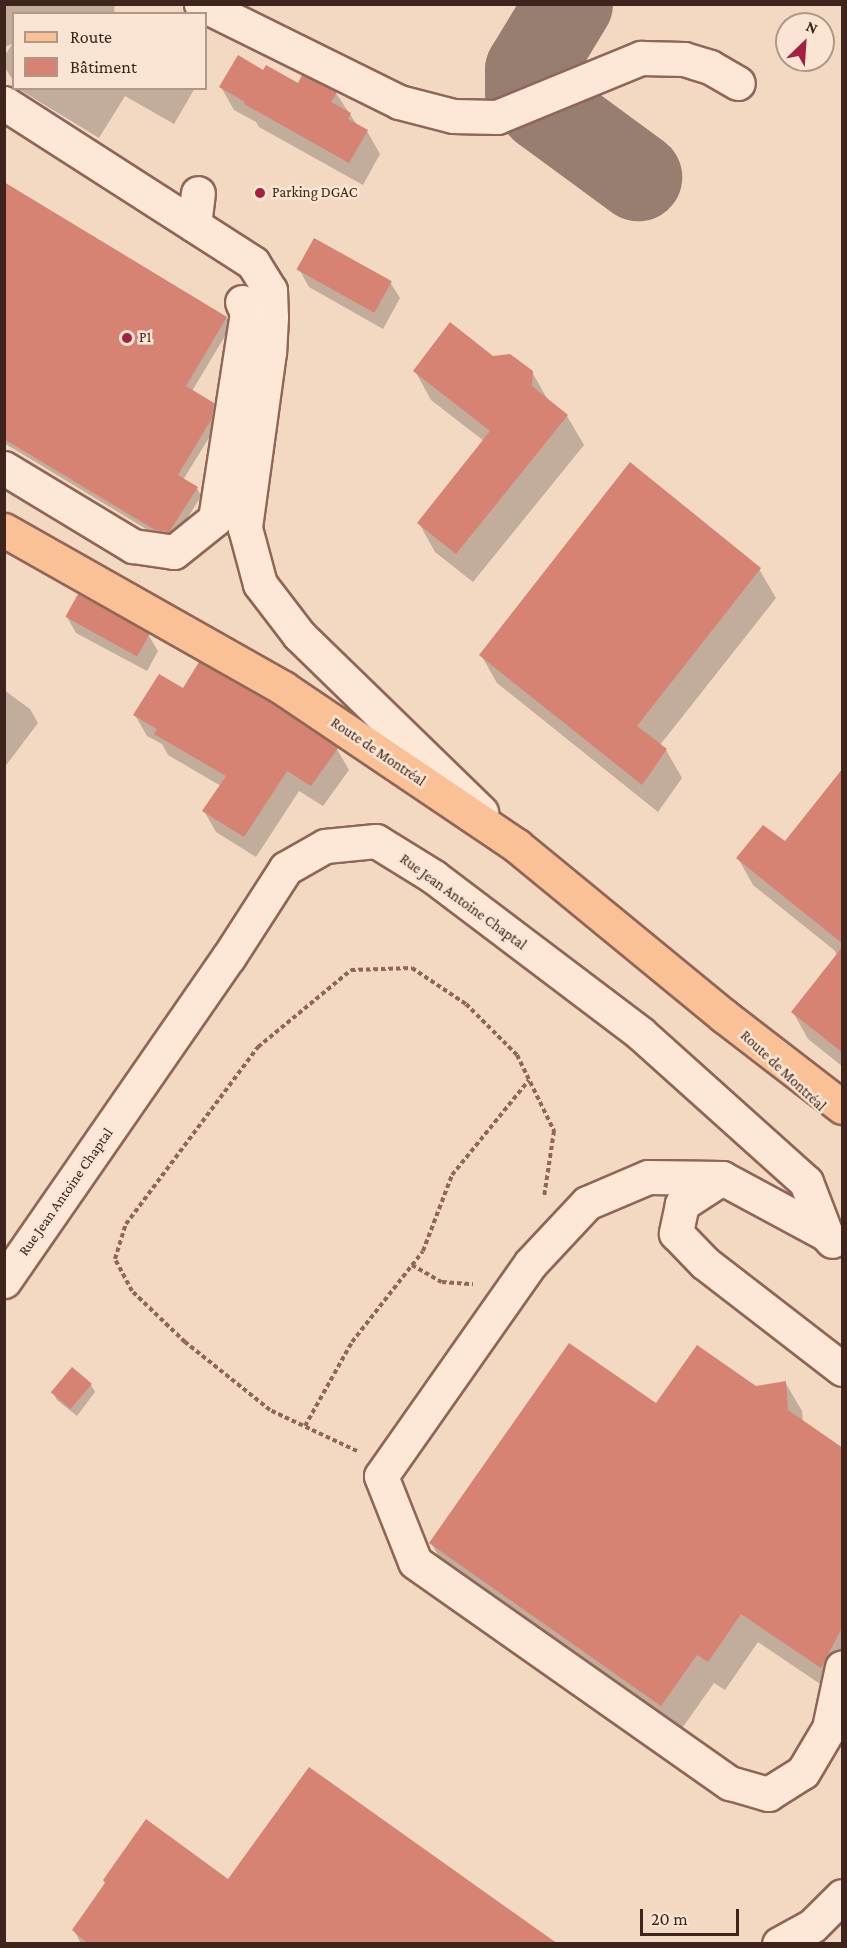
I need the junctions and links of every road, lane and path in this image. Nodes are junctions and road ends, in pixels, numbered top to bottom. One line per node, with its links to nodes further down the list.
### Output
1 (201, 4): 2 (street)
2 (738, 83)
3 (4, 103): 5 (street)
4 (198, 193): 5 (street)
5 (194, 225): 8 (street)
6 (242, 302): 8 (street)
7 (4, 468): 8 (street)
8 (237, 476): 10 (street)
9 (4, 530): 10 (main road, Route de Montréal)
10 (517, 846): 11 (main road, Route de Montréal)
11 (724, 1016): 13 (main road, Route de Montréal); 14 (main road, Route de Montréal)
12 (529, 1080): 16 (path); 18 (path); 24 (path)
13 (843, 1107)
14 (843, 1126)
15 (722, 1178): 17 (street); 22 (street); 23 (street)
16 (538, 1203)
17 (837, 1235): 20 (street, Rue Jean Antoine Chaptal)
18 (412, 1265): 21 (path); 24 (path)
19 (481, 1275): 21 (path)
20 (4, 1281)
21 (473, 1284): 22 (path)
22 (493, 1318): 25 (street)
23 (843, 1369)
24 (305, 1426): 25 (path)
25 (381, 1476): 26 (street)
26 (843, 1666)
27 (843, 1896): 28 (street)
28 (778, 1944)

